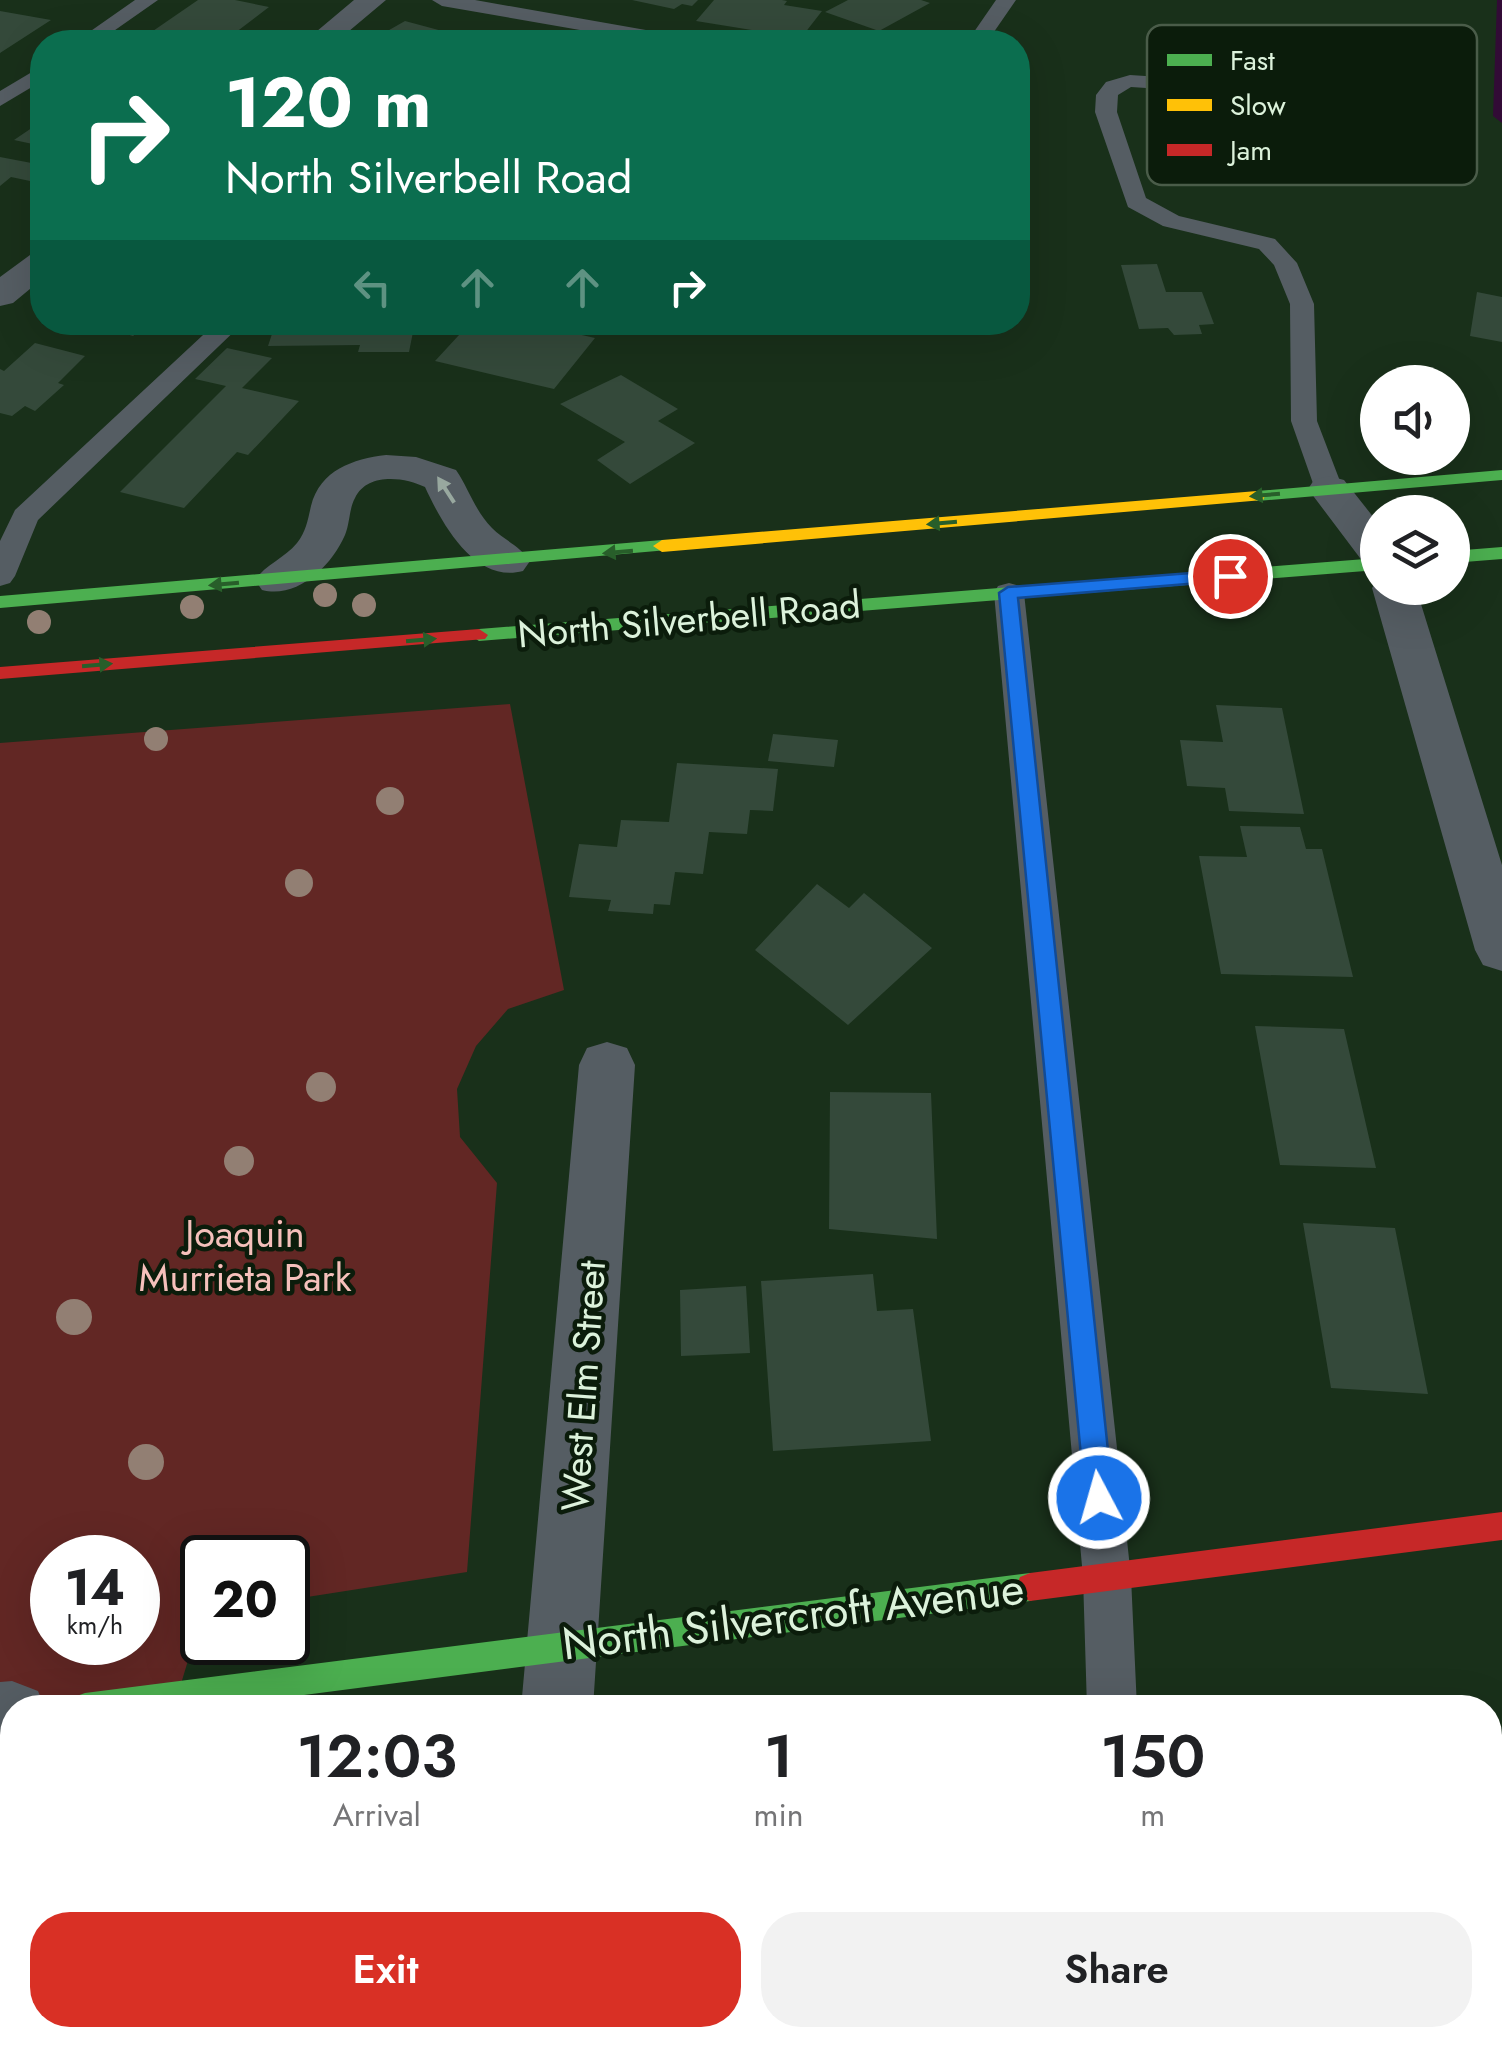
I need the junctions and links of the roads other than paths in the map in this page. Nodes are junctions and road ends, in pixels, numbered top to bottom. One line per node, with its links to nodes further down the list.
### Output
1 (148, 0): 5 (lane)
2 (372, 0): 6 (street)
3 (442, 0): 7 (lane)
4 (1006, 0): 8 (lane)
5 (104, 30)
6 (333, 30)
7 (612, 30)
8 (985, 30)
9 (30, 80): 11 (lane)
10 (1147, 82): 16 (lane)
11 (0, 100)
12 (30, 272): 13 (street)
13 (0, 296)
14 (218, 335): 22 (lane)
15 (1502, 475): 16 (main road, North Silverbell Road)
16 (1329, 489): 17 (street); 20 (main road, North Silverbell Road, one-way to 20)
17 (1360, 529)
18 (1502, 552): 19 (main road)
19 (1470, 555)
20 (508, 561): 23 (main road, North Silverbell Road); 23 (street, North Silverbell Road, one-way to 23)
21 (1360, 565): 24 (main road, North Silverbell Road)
22 (0, 576)
23 (277, 580): 25 (main road, North Silverbell Road, one-way to 25)
24 (1008, 593): 27 (main road, North Silverbell Road, one-way to 24); 31 (lane)
25 (0, 602)
26 (1399, 605): 28 (street)
27 (0, 673)
28 (1502, 950)
29 (607, 1064): 32 (street, West Elm Street)
30 (1502, 1526): 31 (main road, North Silvercroft Avenue)
31 (1106, 1577): 32 (main road, North Silvercroft Avenue); 35 (lane)
32 (564, 1644): 33 (main road, North Silvercroft Avenue); 34 (street, West Elm Street)
33 (182, 1695)
34 (558, 1695)
35 (1111, 1695)

